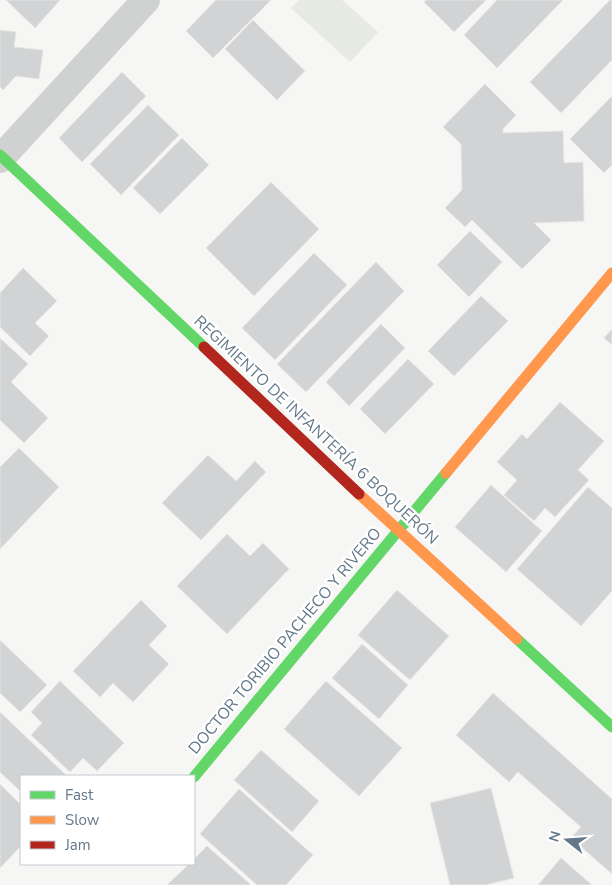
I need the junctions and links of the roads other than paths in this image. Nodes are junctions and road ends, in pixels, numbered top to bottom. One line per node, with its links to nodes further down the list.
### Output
1 (146, 0): 2 (street)
2 (1, 157): 4 (street, REGIMIENTO DE INFANTERÍA 6 BOQUERÓN)
3 (612, 273): 4 (street, DOCTOR TORIBIO PACHECO Y RIVERO)
4 (398, 530): 5 (street, REGIMIENTO DE INFANTERÍA 6 BOQUERÓN); 6 (street, DOCTOR TORIBIO PACHECO Y RIVERO)
5 (612, 727)
6 (195, 776)

